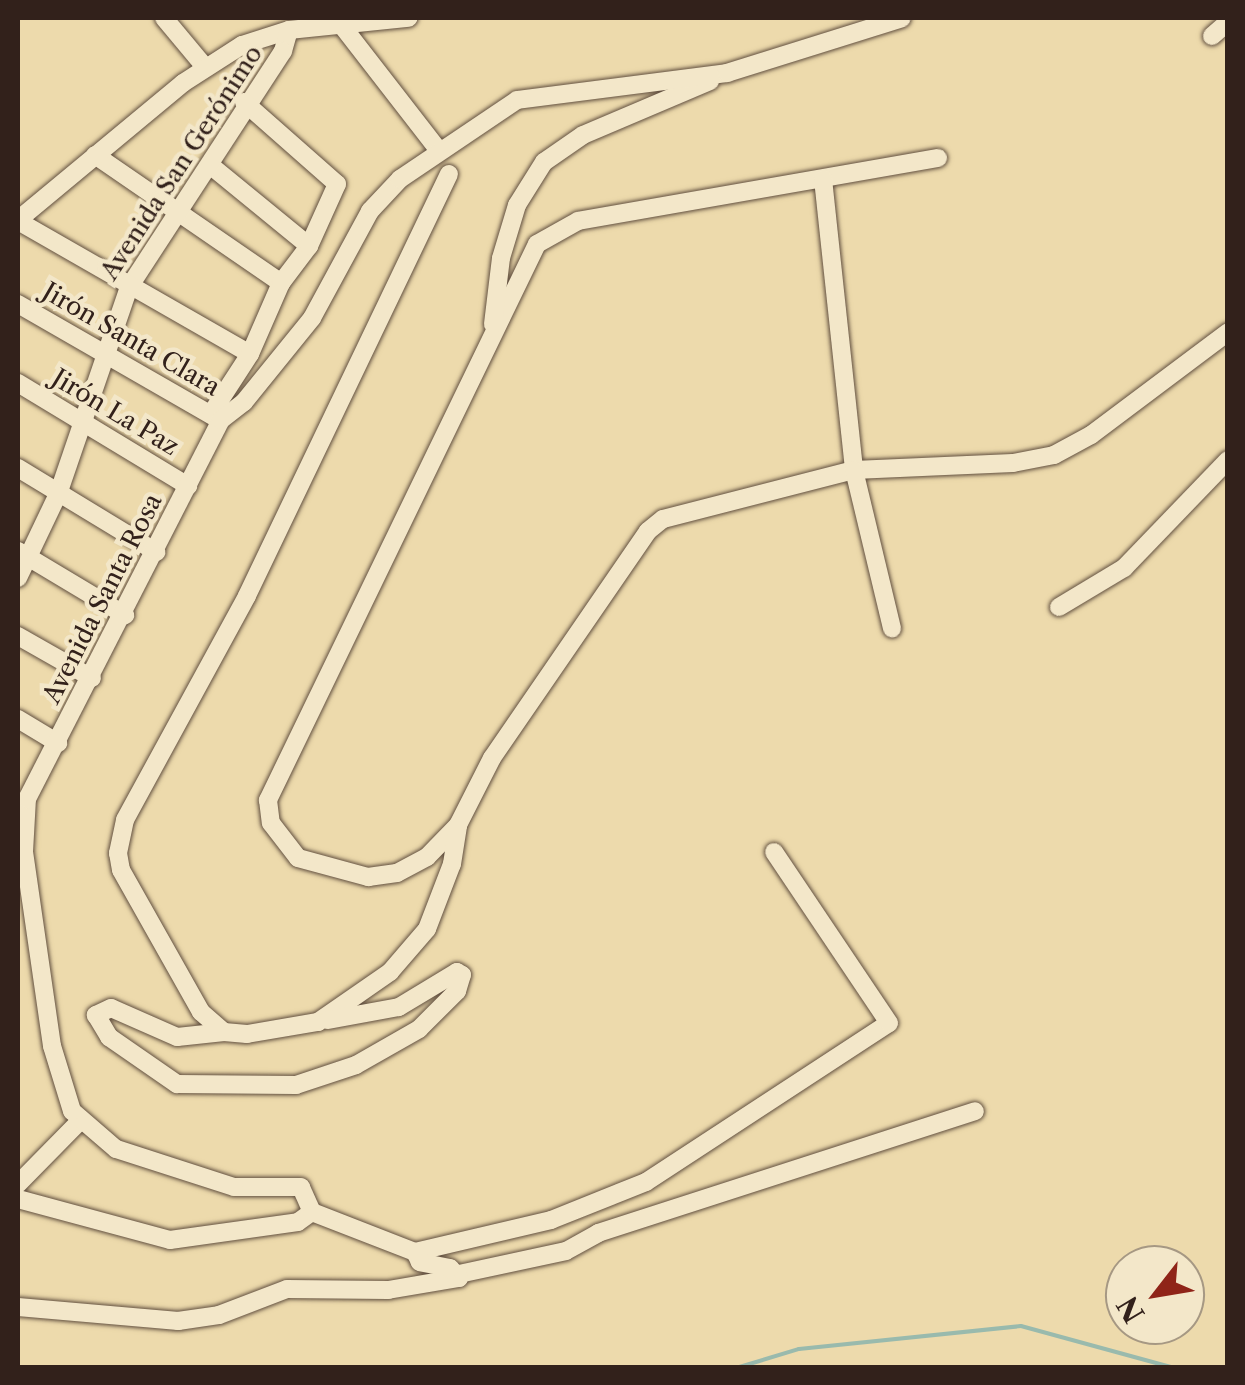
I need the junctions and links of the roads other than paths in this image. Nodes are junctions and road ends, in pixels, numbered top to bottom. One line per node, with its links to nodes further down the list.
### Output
1 (164, 18): 9 (street)
2 (408, 18): 4 (street)
3 (902, 18): 10 (street)
4 (338, 22): 7 (street); 12 (street)
5 (1228, 22): 8 (street)
6 (261, 26): 7 (street, Avenida San Gerónimo); 9 (street, Avenida San Gerónimo)
7 (289, 30): 11 (street, Avenida San Gerónimo)
8 (1212, 36)
9 (206, 67): 13 (street, Avenida San Gerónimo)
10 (726, 73): 12 (street); 24 (street)
11 (244, 102): 15 (street, Avenida San Gerónimo); 20 (street)
12 (439, 151): 29 (street)
13 (95, 155): 18 (street); 19 (street, Avenida San Gerónimo)
14 (938, 158): 17 (street)
15 (210, 165): 18 (street, Avenida San Gerónimo); 20 (street)
16 (449, 174): 50 (street)
17 (823, 179): 24 (street); 33 (street)
18 (179, 211): 21 (street); 22 (street, Avenida San Gerónimo)
19 (18, 221): 22 (street)
20 (310, 246): 21 (street)
21 (281, 283): 27 (street)
22 (129, 287): 26 (street, Avenida San Gerónimo); 27 (street)
23 (18, 304): 26 (street, Jirón Santa Clara)
24 (493, 330): 47 (street)
25 (1228, 332): 33 (street)
26 (106, 353): 29 (street, Jirón Santa Clara); 30 (street, Avenida San Gerónimo)
27 (250, 354): 29 (street)
28 (18, 384): 30 (street, Jirón La Paz)
29 (216, 417): 34 (street, Avenida Santa Rosa)
30 (82, 424): 34 (street, Jirón La Paz); 35 (street, Avenida San Gerónimo)
31 (1228, 460): 39 (street)
32 (18, 468): 35 (street)
33 (854, 470): 41 (street); 47 (street)
34 (188, 486): 36 (street, Avenida Santa Rosa)
35 (58, 494): 36 (street); 37 (street, Avenida San Gerónimo)
36 (156, 552): 40 (street, Avenida Santa Rosa)
37 (24, 554): 38 (street, Avenida San Gerónimo); 40 (street)
38 (18, 578)
39 (1059, 607)
40 (125, 614): 43 (street, Avenida Santa Rosa)
41 (892, 628)
42 (18, 636): 43 (street)
43 (92, 678): 45 (street, Avenida Santa Rosa)
44 (18, 719): 45 (street)
45 (58, 744): 46 (street, Avenida Santa Rosa)
46 (22, 796): 52 (street)
47 (458, 824): 49 (street)
48 (774, 852): 56 (street)
49 (318, 1022): 50 (street); 50 (street)
50 (224, 1032)
51 (976, 1111): 57 (street)
52 (80, 1120): 53 (street); 55 (street)
53 (18, 1184)
54 (18, 1200): 55 (street)
55 (312, 1212): 56 (street)
56 (415, 1252): 57 (street)
57 (459, 1274): 58 (street)
58 (18, 1308)

